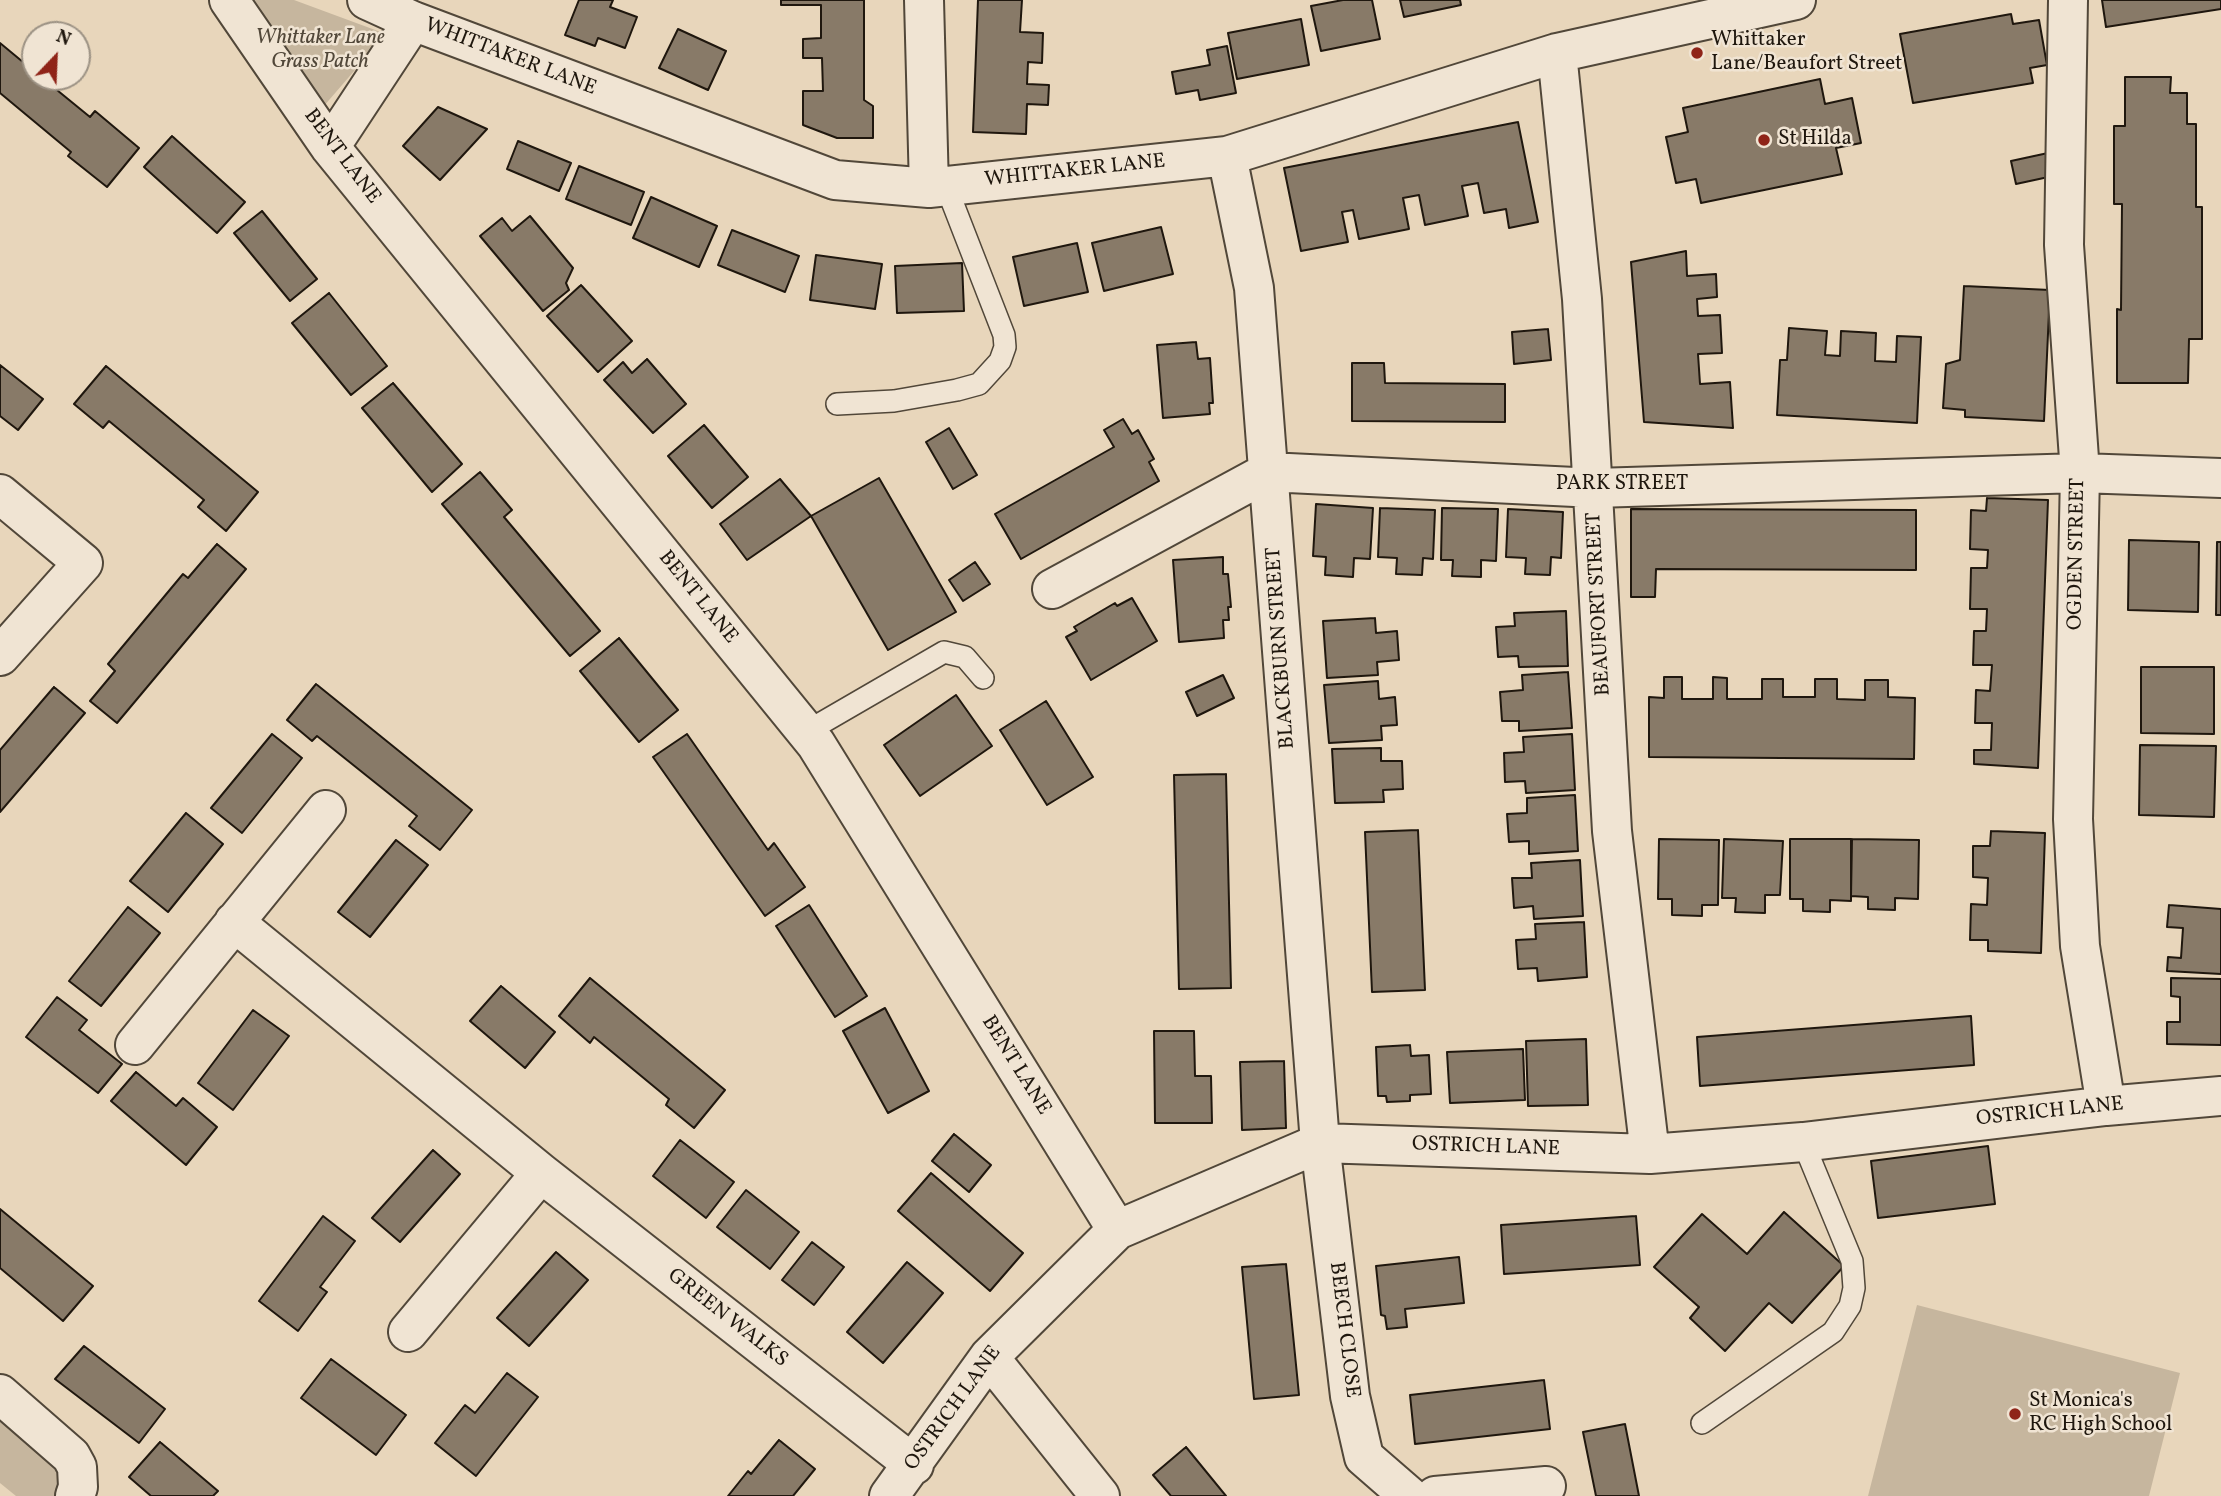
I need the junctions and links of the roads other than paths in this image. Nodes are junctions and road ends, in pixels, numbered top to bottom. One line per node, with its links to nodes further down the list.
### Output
1 (229, 0): 8 (street, BENT LANE)
2 (366, 0): 6 (street, WHITTAKER LANE)
3 (924, 0): 10 (street)
4 (1793, 0): 7 (street, WHITTAKER LANE)
5 (2068, 0): 13 (street, OGDEN STREET)
6 (413, 21): 8 (street); 10 (street, WHITTAKER LANE)
7 (1557, 53): 9 (street, WHITTAKER LANE); 15 (street, BEAUFORT STREET)
8 (330, 147): 20 (street, BENT LANE)
9 (1227, 156): 10 (street, WHITTAKER LANE); 12 (street, BLACKBURN STREET)
10 (938, 187): 11 (lane)
11 (837, 404)
12 (1268, 472): 15 (street, PARK STREET); 17 (street); 27 (street, BLACKBURN STREET)
13 (2080, 473): 14 (street, PARK STREET); 15 (street, PARK STREET); 25 (street, OGDEN STREET)
14 (2221, 478)
15 (1595, 488): 28 (street, BEAUFORT STREET)
16 (0, 494): 18 (street)
17 (1052, 589)
18 (0, 656)
19 (983, 678): 20 (lane)
20 (806, 732): 30 (street, BENT LANE)
21 (326, 810): 22 (street)
22 (234, 922): 23 (street); 29 (street, GREEN WALKS)
23 (135, 1045)
24 (2221, 1096): 25 (street, OSTRICH LANE)
25 (2106, 1106): 26 (street, OSTRICH LANE)
26 (1803, 1142): 28 (street, OSTRICH LANE); 34 (lane)
27 (1320, 1143): 28 (street, OSTRICH LANE); 30 (street, OSTRICH LANE); 40 (street, BEECH CLOSE)
28 (1650, 1154)
29 (541, 1173): 31 (street); 35 (street, GREEN WALKS)
30 (1117, 1230): 32 (street, OSTRICH LANE)
31 (408, 1332)
32 (989, 1357): 35 (street, OSTRICH LANE); 39 (street)
33 (0, 1394): 37 (street)
34 (1702, 1423)
35 (914, 1465): 38 (street, OSTRICH LANE)
36 (1546, 1486): 41 (street)
37 (75, 1496)
38 (889, 1496)
39 (1100, 1496)
40 (1409, 1496)
41 (1435, 1496)

